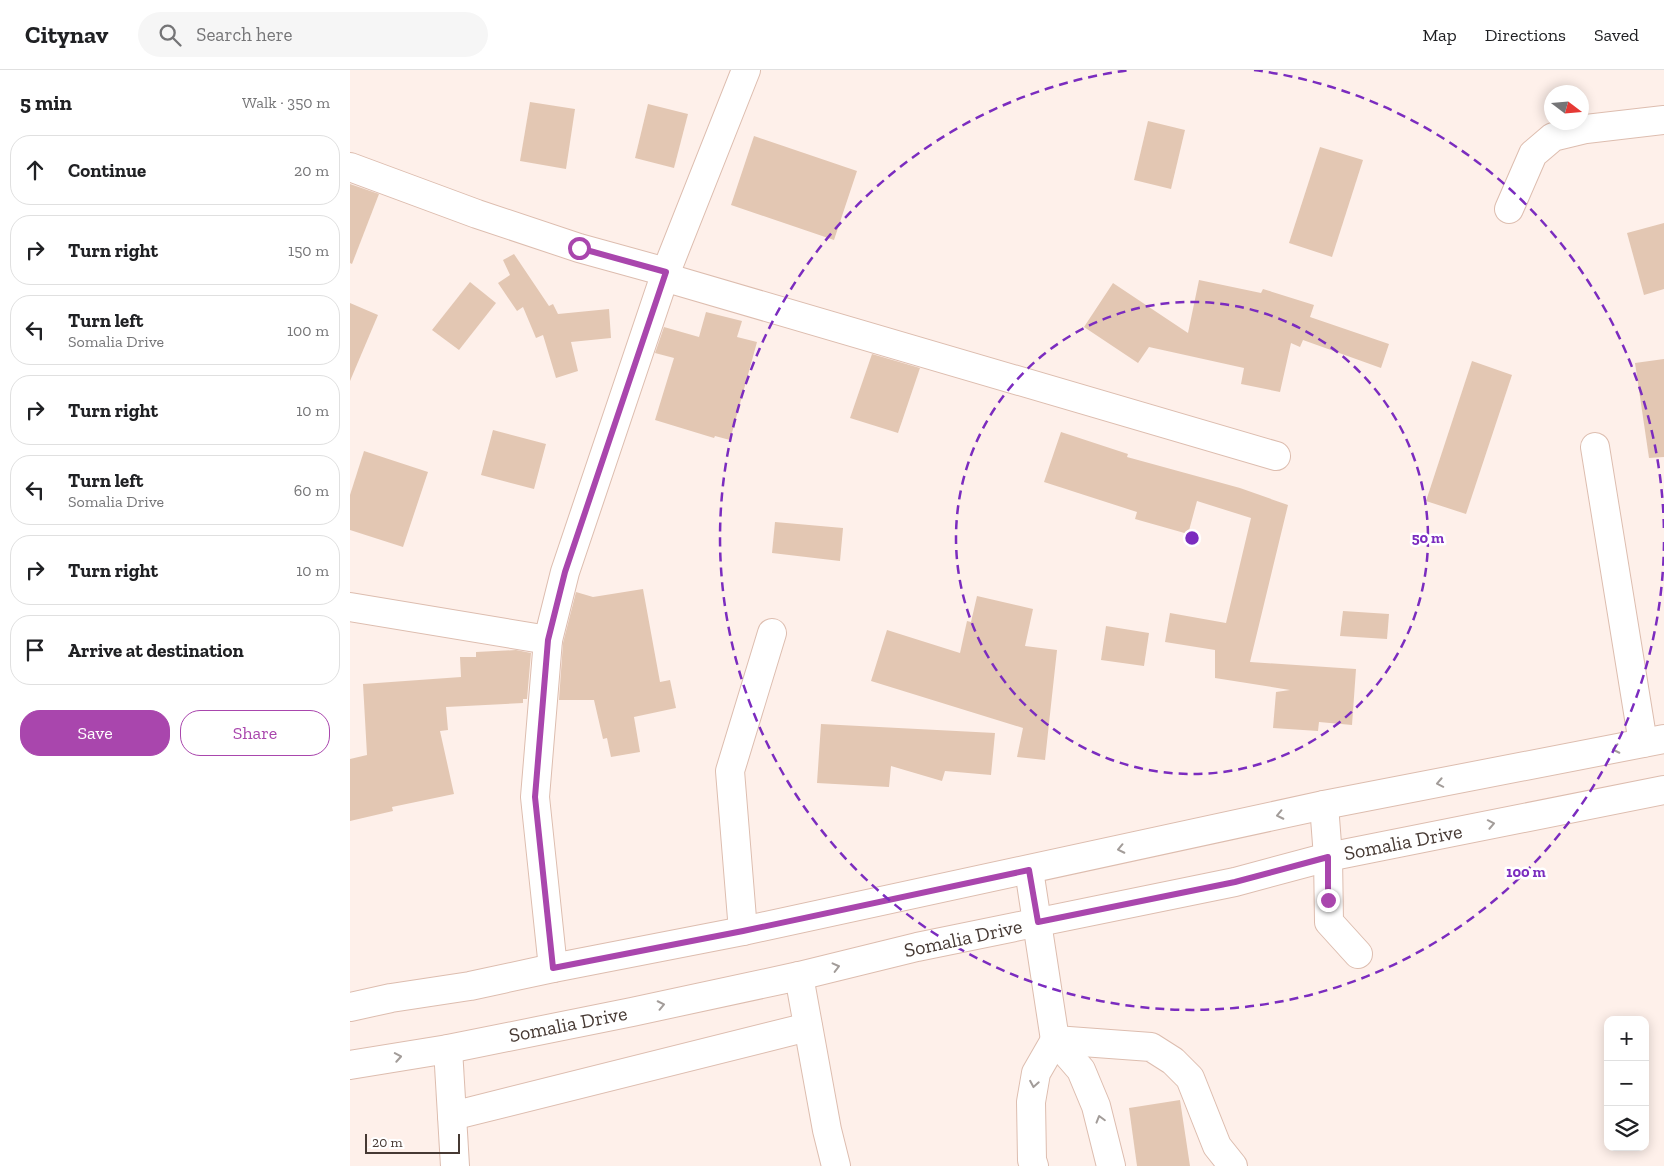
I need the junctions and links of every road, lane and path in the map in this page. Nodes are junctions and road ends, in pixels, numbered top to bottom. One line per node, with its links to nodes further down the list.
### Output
1 (746, 70): 5 (street)
2 (1664, 120): 4 (street)
3 (350, 167): 5 (street)
4 (1509, 209)
5 (665, 275): 7 (street); 10 (street)
6 (1595, 447): 11 (street)
7 (1276, 456)
8 (350, 607): 10 (street)
9 (772, 633): 17 (street)
10 (548, 640): 19 (street)
11 (1653, 741): 13 (street, one-way to 13)
12 (1664, 790): 14 (street, Somalia Drive, one-way to 12)
13 (1324, 805): 14 (street); 15 (street, one-way to 15)
14 (1328, 857): 16 (street, Somalia Drive); 18 (street)
15 (1029, 870): 16 (street); 17 (street)
16 (1038, 922): 20 (street, Somalia Drive, one-way to 16); 23 (street)
17 (743, 931): 19 (street)
18 (1358, 954)
19 (553, 968): 21 (street)
20 (799, 976): 22 (street); 24 (street, Somalia Drive, one-way to 20)
21 (350, 1007)
22 (808, 1027): 26 (street); 28 (street)
23 (1055, 1040): 29 (street, one-way to 29); 30 (street, one-way to 23); 31 (street)
24 (448, 1049): 25 (street, Somalia Drive, one-way to 24); 26 (street)
25 (350, 1065)
26 (452, 1116): 27 (street)
27 (455, 1166)
28 (836, 1166)
29 (1034, 1166)
30 (1111, 1166)
31 (1233, 1166)

